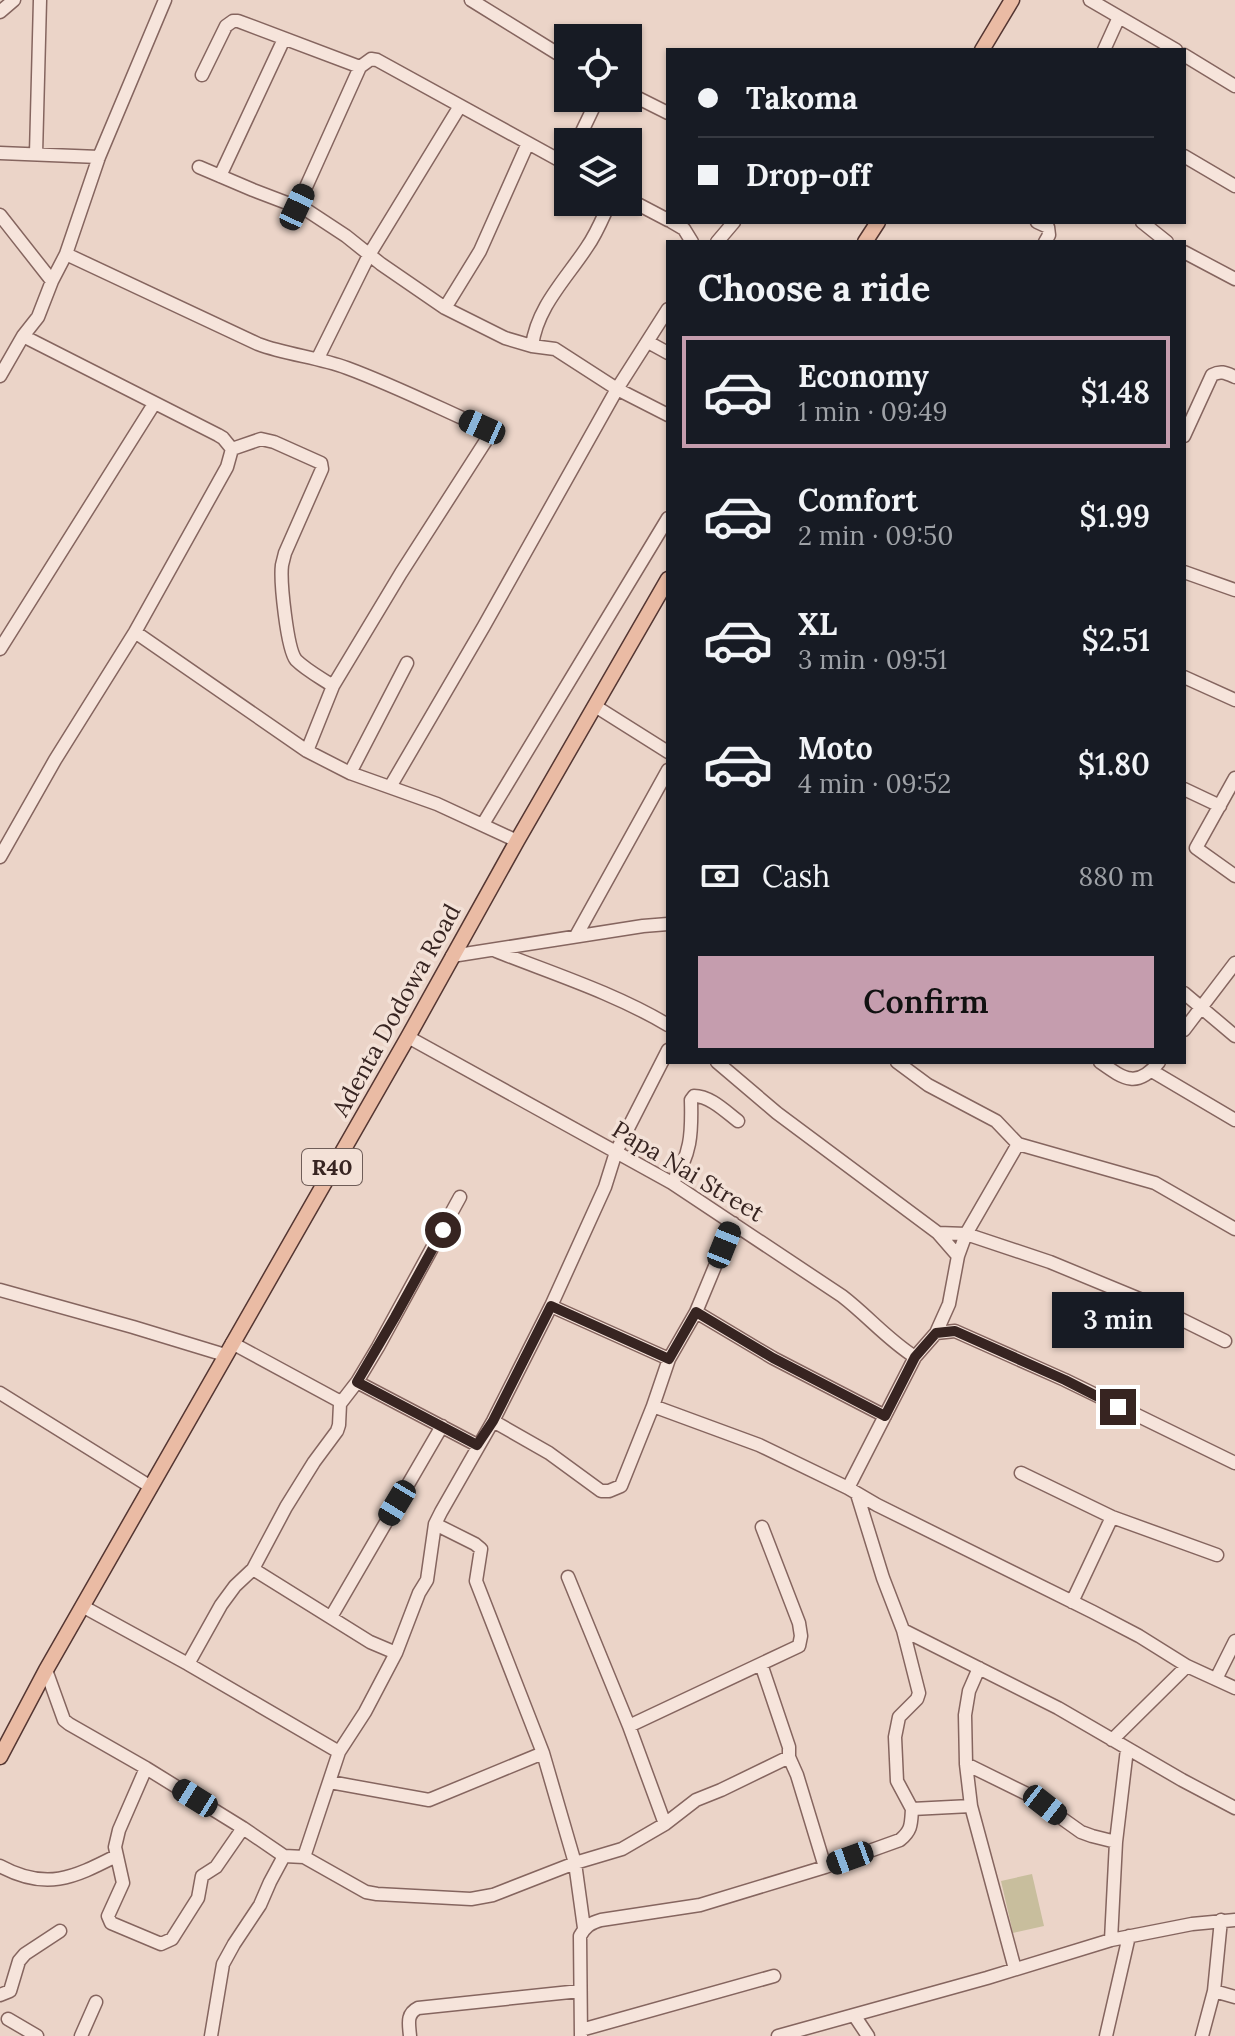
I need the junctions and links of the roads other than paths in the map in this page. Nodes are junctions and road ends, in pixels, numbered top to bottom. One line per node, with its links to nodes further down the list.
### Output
1 (14, 0): 7 (street)
2 (40, 0): 23 (street)
3 (165, 0): 25 (street)
4 (471, 0): 13 (street)
5 (1012, 0): 10 (main road)
6 (1090, 0): 8 (street)
7 (0, 12)
8 (1119, 17): 11 (street); 12 (street)
9 (284, 39): 15 (street); 16 (street); 28 (street)
10 (983, 48)
11 (1105, 48)
12 (1173, 48)
13 (554, 51)
14 (1186, 56): 17 (street)
15 (360, 67): 19 (street); 31 (street)
16 (202, 75)
17 (1235, 86)
18 (642, 100): 20 (street)
19 (460, 106): 21 (street); 45 (street)
20 (666, 112)
21 (528, 143): 24 (street); 48 (street)
22 (0, 153): 23 (street)
23 (36, 154): 25 (street)
24 (554, 156)
25 (99, 157): 44 (street)
26 (1186, 157): 29 (street)
27 (199, 167): 28 (street)
28 (220, 176): 31 (street)
29 (1235, 186)
30 (642, 206): 34 (street)
31 (297, 207): 45 (street)
32 (0, 215): 47 (street)
33 (603, 216): 52 (street)
34 (666, 219)
35 (675, 224): 39 (street)
36 (732, 224): 40 (street)
37 (1041, 224): 41 (street)
38 (1144, 224): 42 (street)
39 (691, 240)
40 (719, 240)
41 (1046, 240)
42 (1162, 240)
43 (1186, 253): 46 (street)
44 (66, 254): 47 (street); 54 (street)
45 (369, 255): 48 (street); 54 (street)
46 (1235, 279)
47 (52, 281): 50 (street)
48 (445, 308): 52 (street)
49 (666, 312): 51 (street)
50 (23, 336): 55 (street); 58 (street)
51 (648, 342): 53 (street); 57 (street)
52 (532, 346): 57 (street)
53 (666, 352)
54 (318, 358): 70 (street)
55 (0, 374)
56 (1235, 377): 60 (street)
57 (617, 389): 59 (street); 78 (street)
58 (154, 404): 61 (street); 67 (street)
59 (666, 414)
60 (1186, 432)
61 (232, 449): 66 (street); 70 (street)
62 (666, 521): 81 (street)
63 (1186, 573): 65 (street)
64 (666, 582): 72 (main road, Adenta Dodowa Road / R40)
65 (1235, 590)
66 (135, 632): 73 (street); 83 (street)
67 (0, 649)
68 (407, 663): 75 (street)
69 (1186, 678): 71 (street)
70 (333, 686): 73 (street)
71 (1235, 700)
72 (595, 706): 74 (street); 82 (main road, Adenta Dodowa Road / R40)
73 (307, 751): 75 (street)
74 (666, 751)
75 (350, 773): 78 (street)
76 (666, 774): 86 (street)
77 (1235, 778): 80 (street)
78 (390, 787): 81 (street)
79 (1186, 790): 80 (street)
80 (1220, 806): 84 (street)
81 (483, 824): 82 (street)
82 (517, 841): 88 (main road, Adenta Dodowa Road / R40)
83 (0, 857)
84 (1235, 876)
85 (666, 924): 86 (street)
86 (576, 936): 87 (street)
87 (493, 950): 88 (street); 92 (street)
88 (452, 956): 95 (main road, Adenta Dodowa Road / R40)
89 (1235, 965): 91 (street)
90 (1186, 995): 91 (street)
91 (1201, 1007): 93 (street); 94 (street)
92 (666, 1024)
93 (1186, 1027)
94 (1235, 1036)
95 (408, 1037): 104 (street, Papa Nai Street); 119 (main road, Adenta Dodowa Road / R40)
96 (666, 1054): 104 (street)
97 (719, 1064): 109 (street)
98 (900, 1064): 103 (street)
99 (1103, 1064): 100 (street)
100 (1155, 1066): 101 (street)
101 (1235, 1120)
102 (738, 1121): 105 (street)
103 (1018, 1144): 108 (street); 110 (street)
104 (616, 1152): 105 (street, Papa Nai Street); 114 (street)
105 (672, 1183): 107 (street, Papa Nai Street)
106 (460, 1197): 122 (street)
107 (733, 1223): 115 (street); 120 (street, Papa Nai Street)
108 (1235, 1229)
109 (938, 1233): 110 (street); 111 (street)
110 (966, 1234): 111 (street); 118 (street)
111 (958, 1256): 113 (street)
112 (0, 1290): 119 (street)
113 (949, 1304): 116 (street); 117 (street)
114 (551, 1306): 121 (street); 127 (street)
115 (696, 1312): 121 (street); 126 (street)
116 (955, 1331): 117 (street); 130 (street)
117 (936, 1333): 120 (street)
118 (1225, 1341)
119 (229, 1349): 124 (street); 132 (main road, Adenta Dodowa Road / R40)
120 (915, 1357): 126 (street)
121 (669, 1359): 125 (street)
122 (357, 1382): 124 (street); 128 (street)
123 (0, 1393): 132 (street)
124 (341, 1402): 138 (street)
125 (653, 1406): 127 (street); 133 (street)
126 (885, 1416): 133 (street)
127 (493, 1421): 129 (street)
128 (442, 1426): 129 (street); 142 (street)
129 (477, 1445): 135 (street)
130 (1235, 1463)
131 (1021, 1473): 134 (street)
132 (151, 1487): 141 (main road, Adenta Dodowa Road / R40)
133 (852, 1491): 140 (street); 143 (street)
134 (1112, 1517): 137 (street); 140 (street)
135 (435, 1524): 145 (street); 157 (street)
136 (762, 1527): 147 (street)
137 (1217, 1555)
138 (253, 1569): 142 (street); 146 (street)
139 (568, 1577): 153 (street)
140 (1072, 1602): 148 (street)
141 (82, 1606): 146 (street); 150 (main road, Adenta Dodowa Road / R40)
142 (331, 1617): 145 (street)
143 (903, 1630): 149 (street); 165 (street)
144 (1235, 1641): 151 (street)
145 (396, 1653): 156 (street)
146 (188, 1664): 156 (street)
147 (761, 1664): 153 (street); 159 (street)
148 (1187, 1666): 151 (street); 154 (street)
149 (979, 1668): 154 (street); 160 (street)
150 (46, 1670): 158 (main road, Adenta Dodowa Road / R40); 161 (street)
151 (1216, 1679): 152 (street)
152 (1235, 1688)
153 (629, 1726): 166 (street)
154 (1112, 1740): 155 (street)
155 (1127, 1749): 164 (street); 168 (street)
156 (339, 1752): 162 (street)
157 (543, 1753): 162 (street); 172 (street)
158 (0, 1757)
159 (789, 1757): 166 (street); 174 (street)
160 (966, 1764): 163 (street); 168 (street)
161 (146, 1768): 167 (street); 169 (street)
162 (330, 1782): 171 (street)
163 (971, 1806): 165 (street); 180 (street)
164 (1235, 1808)
165 (912, 1809): 174 (street)
166 (665, 1824): 172 (street)
167 (243, 1828): 169 (street); 170 (street)
168 (1116, 1842): 179 (street)
169 (116, 1856): 173 (street)
170 (284, 1856): 171 (street); 193 (street)
171 (304, 1857): 172 (street)
172 (575, 1863): 176 (street)
173 (0, 1866)
174 (825, 1867): 176 (street)
175 (1228, 1920): 178 (street); 183 (street)
176 (584, 1928): 182 (street)
177 (60, 1931): 184 (street)
178 (1129, 1936): 179 (street); 197 (street)
179 (1111, 1940): 180 (street)
180 (1015, 1969): 187 (street)
181 (774, 1976): 190 (street)
182 (580, 1991): 190 (street); 194 (street)
183 (1214, 1991): 185 (street); 198 (street)
184 (0, 1995)
185 (1235, 1997)
186 (96, 2002): 192 (street)
187 (854, 2015): 189 (street); 196 (street)
188 (8, 2019): 191 (street)
189 (806, 2032): 195 (street)
190 (581, 2033)
191 (37, 2036)
192 (81, 2036)
193 (211, 2036)
194 (410, 2036)
195 (778, 2036)
196 (868, 2036)
197 (1106, 2036)
198 (1202, 2036)

